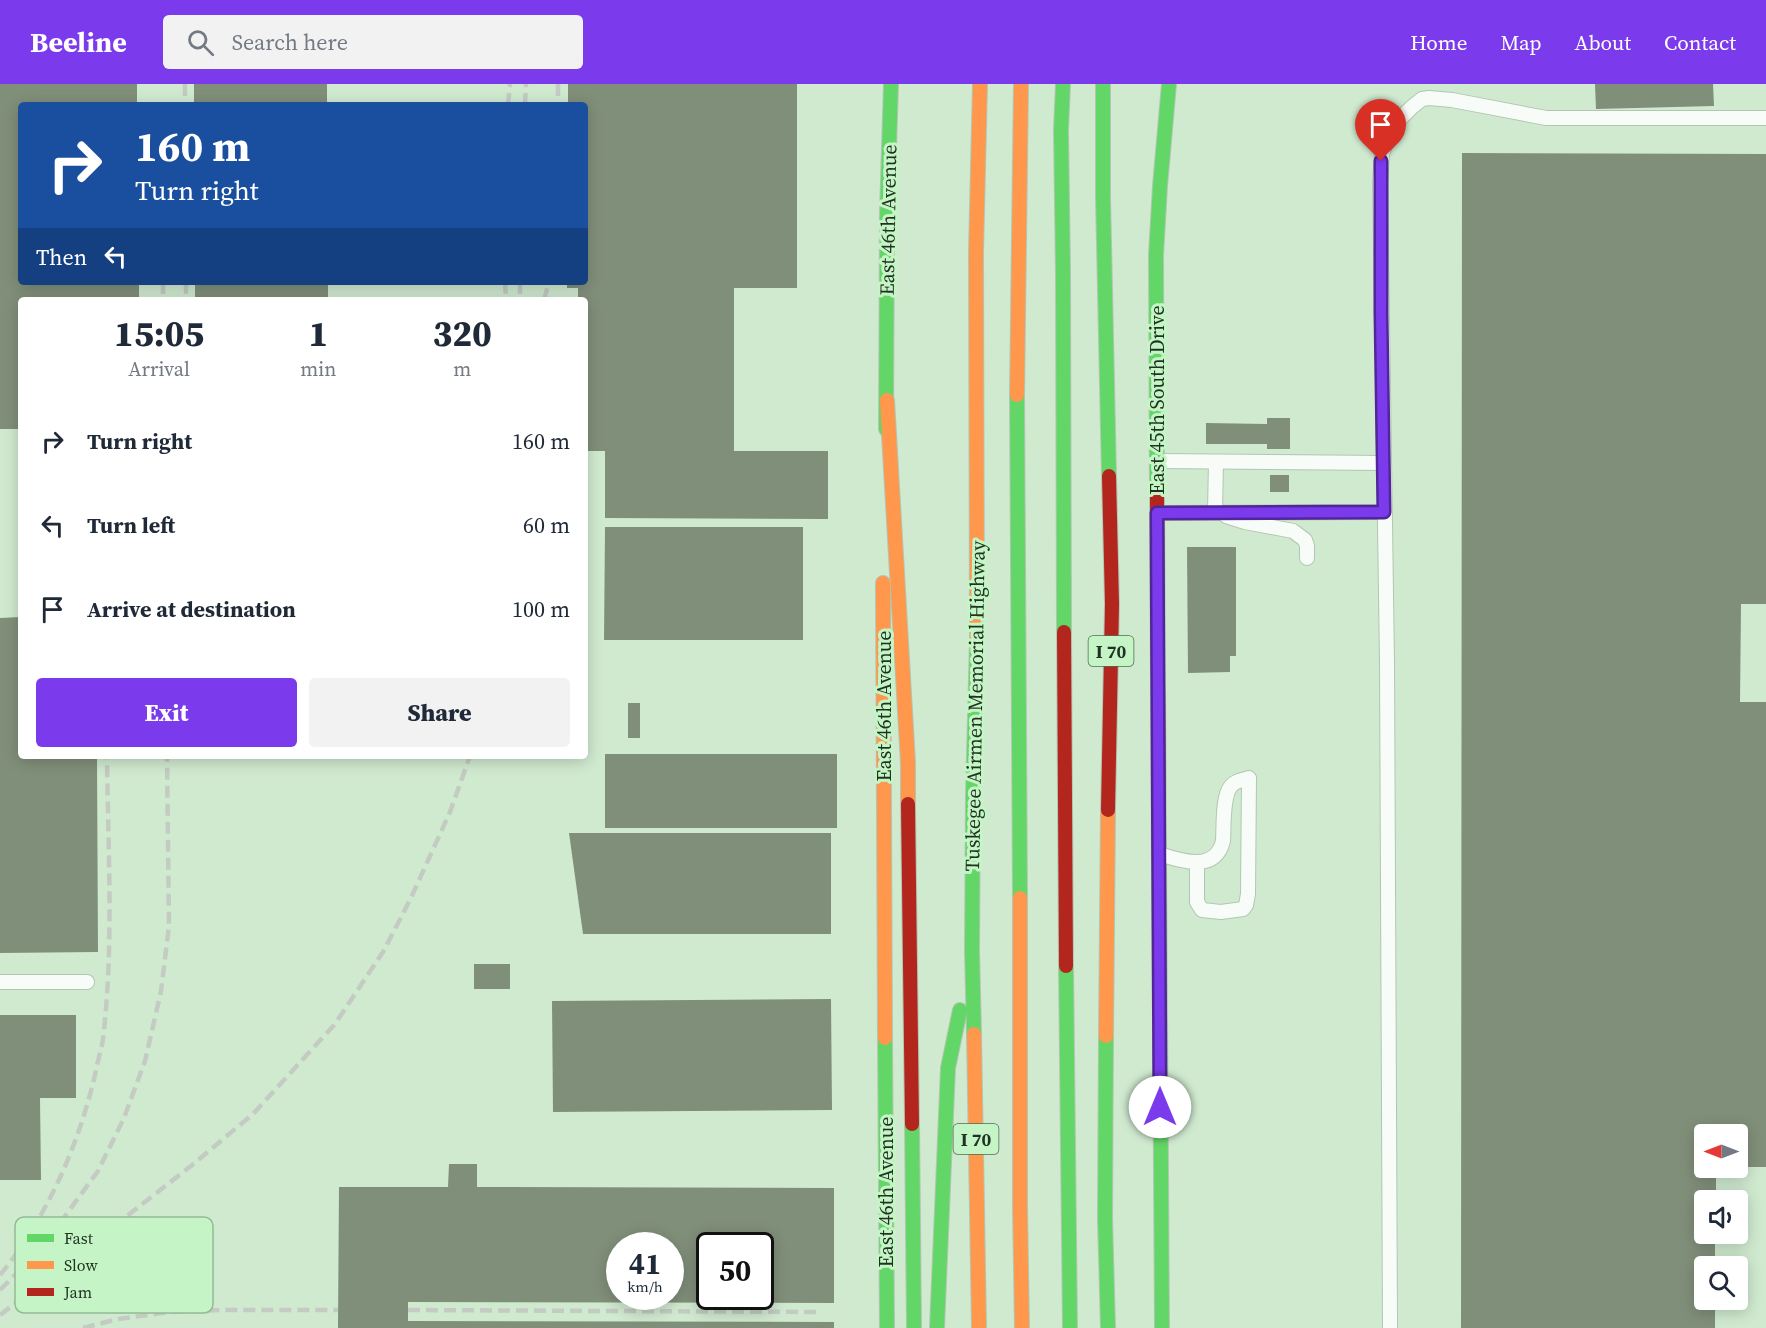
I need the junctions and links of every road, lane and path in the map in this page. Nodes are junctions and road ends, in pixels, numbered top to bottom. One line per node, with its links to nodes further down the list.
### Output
1 (891, 84): 8 (main road, East 46th Avenue)
2 (981, 84): 18 (main road, Tuskegee Airmen Memorial Highway / I 70)
3 (1021, 84): 27 (main road)
4 (1063, 84): 28 (main road)
5 (1103, 84): 21 (main road, I 70)
6 (1169, 84): 9 (main road, East 45th South Drive)
7 (1766, 118): 11 (lane)
8 (887, 400): 23 (main road, East 46th Avenue); 24 (main road)
9 (1157, 461): 10 (lane); 14 (main road, East 45th South Drive)
10 (1216, 462): 11 (lane); 12 (lane)
11 (1384, 463): 13 (lane)
12 (1215, 512): 13 (lane); 14 (lane); 15 (lane)
13 (1384, 512): 31 (lane)
14 (1157, 513): 16 (main road, East 45th South Drive)
15 (1307, 558)
16 (1158, 854): 17 (lane); 30 (main road, East 45th South Drive)
17 (1197, 863): 17 (lane)
18 (972, 950): 25 (main road); 26 (main road, Tuskegee Airmen Memorial Highway / I 70)
19 (0, 982): 20 (lane)
20 (87, 982)
21 (1106, 1218): 22 (main road); 29 (main road, I 70)
22 (1120, 1284)
23 (887, 1328)
24 (914, 1328)
25 (938, 1328)
26 (979, 1328)
27 (1022, 1328)
28 (1070, 1328)
29 (1108, 1328)
30 (1161, 1328)
31 (1390, 1328)

